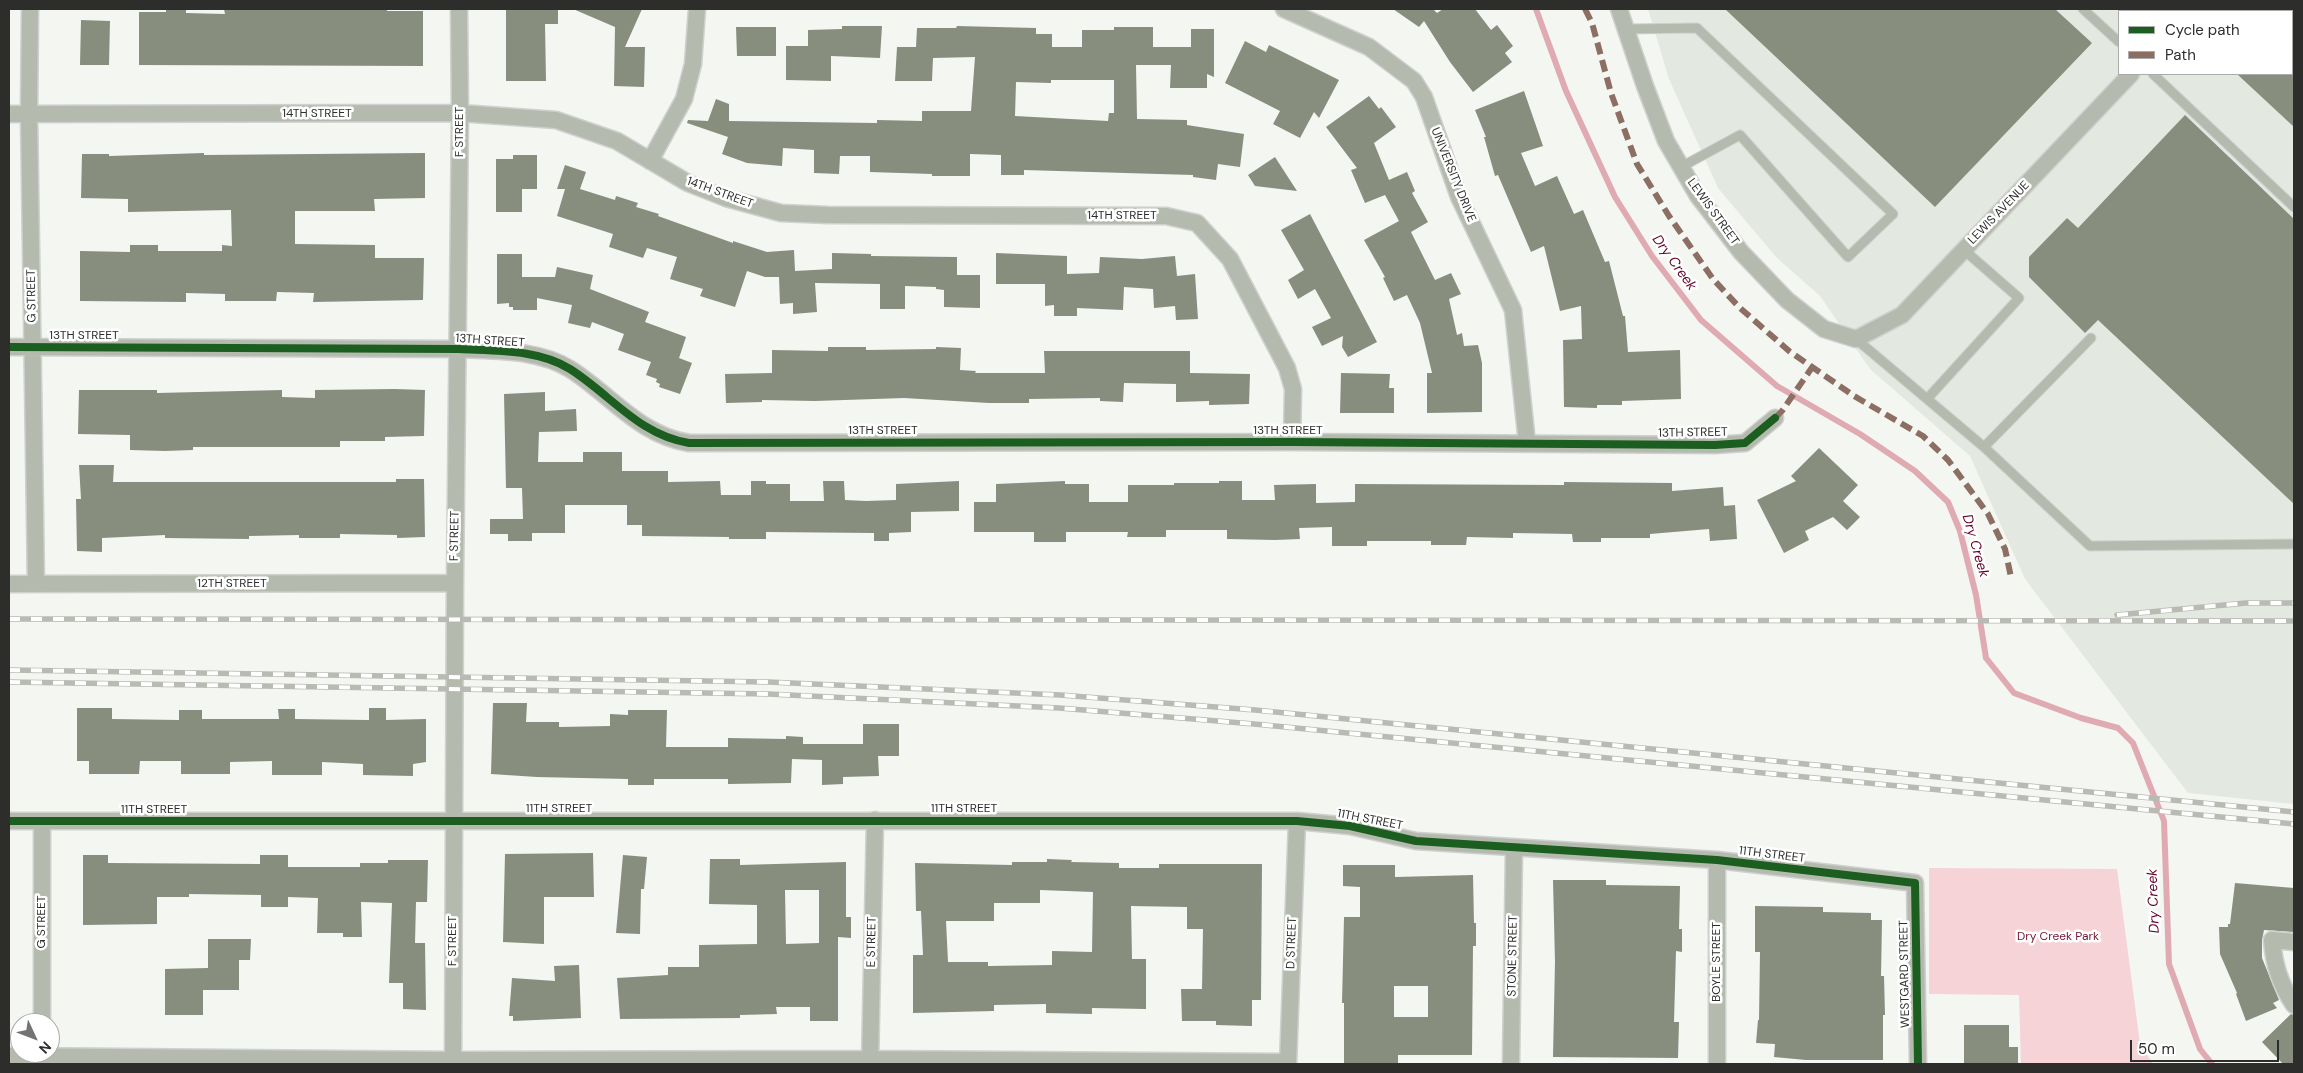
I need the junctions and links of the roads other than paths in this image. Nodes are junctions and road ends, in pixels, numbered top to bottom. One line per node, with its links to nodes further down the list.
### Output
1 (30, 9): 13 (street, G STREET)
2 (459, 9): 11 (street, F STREET)
3 (697, 9): 14 (street)
4 (1284, 9): 26 (street, UNIVERSITY DRIVE)
5 (1619, 9): 7 (street, LEWIS STREET)
6 (2083, 9): 8 (lane)
7 (1627, 30): 15 (street, LEWIS STREET); 15 (lane)
8 (2118, 41)
9 (2130, 75): 17 (street, LEWIS AVENUE)
10 (2154, 75): 16 (lane)
11 (460, 113): 13 (street, 14TH STREET); 14 (street, 14TH STREET); 22 (street, F STREET)
12 (9, 114): 13 (street, 14TH STREET)
13 (29, 114): 21 (street, G STREET)
14 (650, 161): 25 (street, 14TH STREET)
15 (1681, 167): 19 (street, LEWIS STREET)
16 (2294, 207)
17 (1964, 250): 19 (street, LEWIS AVENUE); 23 (lane)
18 (2090, 338): 27 (lane)
19 (1856, 339): 23 (lane)
20 (9, 347): 21 (street, 13TH STREET)
21 (33, 347): 22 (street, 13TH STREET); 31 (street, G STREET)
22 (458, 349): 25 (street, 13TH STREET); 29 (street, F STREET)
23 (1927, 399): 27 (lane)
24 (1775, 418): 26 (street, 13TH STREET)
25 (1292, 442): 26 (street, 13TH STREET)
26 (1527, 443)
27 (1984, 447): 28 (lane)
28 (2294, 544)
29 (454, 583): 31 (street, 12TH STREET); 32 (street, F STREET)
30 (9, 584): 31 (street, 12TH STREET)
31 (36, 584)
32 (453, 820): 33 (street, 11TH STREET); 35 (street, 11TH STREET); 45 (street, F STREET)
33 (875, 820): 36 (street, 11TH STREET); 44 (street, E STREET)
34 (9, 821): 35 (street, 11TH STREET)
35 (42, 821): 42 (street, G STREET)
36 (1298, 821): 37 (street, 11TH STREET); 46 (street, D STREET)
37 (1514, 848): 38 (street, 11TH STREET); 47 (street, STONE STREET)
38 (1717, 860): 39 (street, 11TH STREET); 48 (street, BOYLE STREET)
39 (1915, 883): 49 (street, WESTGARD STREET)
40 (2294, 942): 41 (street)
41 (2294, 1005)
42 (42, 1013)
43 (60, 1054): 45 (street)
44 (870, 1061): 45 (street); 46 (street)
45 (453, 1062)
46 (1288, 1063)
47 (1511, 1064)
48 (1717, 1064)
49 (1918, 1064)

